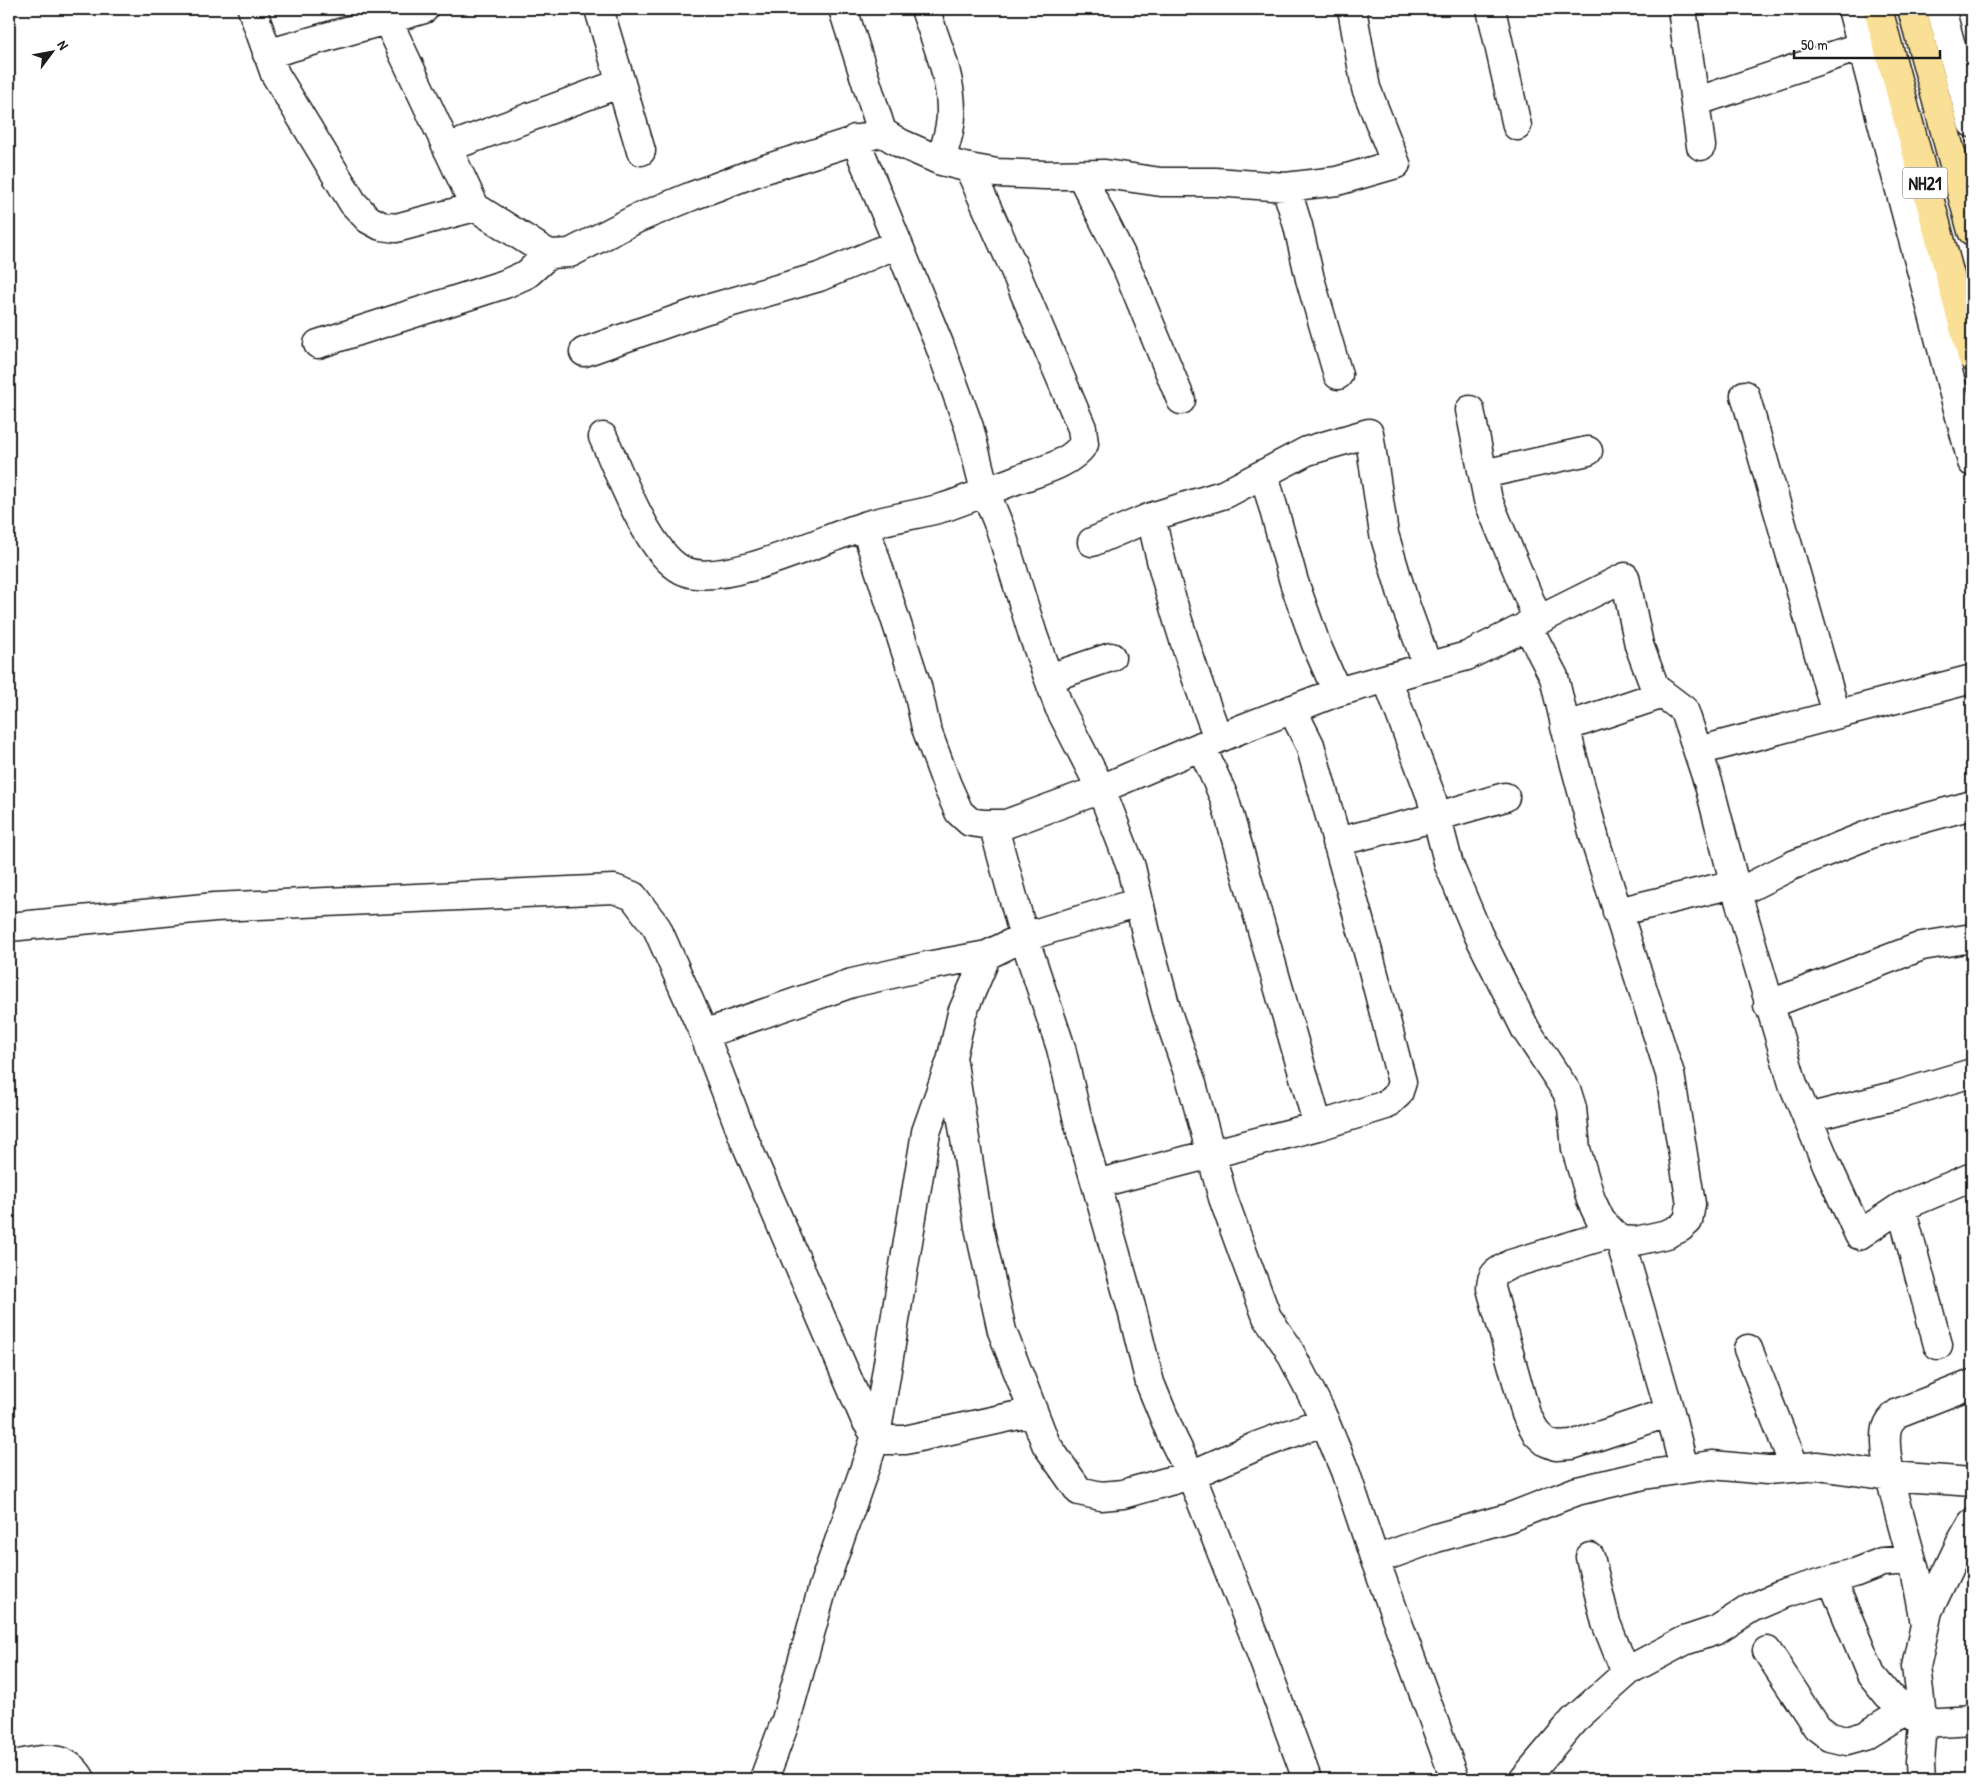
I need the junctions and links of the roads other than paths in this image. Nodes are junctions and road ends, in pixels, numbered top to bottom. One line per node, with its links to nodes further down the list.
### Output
1 (252, 9): 15 (street)
2 (424, 9): 13 (street)
3 (599, 9): 17 (street)
4 (843, 9): 21 (street)
5 (925, 9): 26 (street)
6 (1352, 9): 29 (street)
7 (1491, 9): 20 (street)
8 (1682, 9): 18 (street)
9 (1852, 9): 14 (street)
10 (1878, 9): 36 (highway, NH21)
11 (1912, 9): 31 (highway, NH21)
12 (1941, 9): 16 (street)
13 (387, 19): 15 (street); 24 (street)
14 (1862, 46): 18 (street); 43 (street)
15 (267, 54): 30 (street)
16 (1966, 79): 19 (street)
17 (621, 83): 24 (street); 25 (street)
18 (1695, 102): 23 (street)
19 (1972, 123)
20 (1517, 126)
21 (882, 132): 22 (street); 26 (street)
22 (855, 139): 32 (street); 33 (street)
23 (1701, 146)
24 (447, 148): 30 (street)
25 (641, 150)
26 (941, 160): 27 (street)
27 (969, 168): 28 (street); 46 (street)
28 (1081, 175): 29 (street); 39 (street)
29 (1286, 187): 37 (street)
30 (475, 207): 33 (street)
31 (1972, 231)
32 (897, 244): 35 (street); 46 (street)
33 (550, 254): 34 (street)
34 (318, 344)
35 (584, 352)
36 (1972, 357)
37 (1338, 374)
38 (1745, 395): 59 (street)
39 (1181, 400)
40 (1470, 410): 45 (street)
41 (603, 437): 48 (street)
42 (1588, 451): 45 (street)
43 (1972, 462)
44 (1264, 474): 47 (street); 52 (street); 56 (street)
45 (1482, 474): 50 (street)
46 (985, 491): 48 (street); 53 (street)
47 (1151, 517): 49 (street); 61 (street)
48 (865, 526): 67 (street)
49 (1092, 542)
50 (1533, 623): 52 (street); 57 (street); 60 (street)
51 (1111, 657): 53 (street)
52 (1428, 666): 54 (street)
53 (1048, 678): 63 (street)
54 (1387, 679): 56 (street); 66 (street)
55 (1972, 679): 59 (street)
56 (1337, 692): 58 (street)
57 (1663, 694): 60 (street); 62 (street)
58 (1292, 709): 61 (street); 68 (street)
59 (1836, 714): 62 (street)
60 (1565, 727): 71 (street)
61 (1210, 742): 63 (street); 81 (street)
62 (1698, 751): 69 (street)
63 (1101, 789): 67 (street); 70 (street)
64 (1506, 797): 66 (street)
65 (1972, 805): 69 (street)
66 (1437, 817): 68 (street); 86 (street)
67 (993, 824): 73 (street)
68 (1336, 842): 81 (street)
69 (1735, 889): 71 (street); 76 (street)
70 (1139, 902): 73 (street); 82 (street)
71 (1618, 912): 86 (street)
72 (9, 927): 77 (street)
73 (1024, 937): 75 (street); 84 (street)
74 (1972, 938): 76 (street)
75 (987, 955): 77 (street); 78 (street)
76 (1768, 1005): 80 (street)
77 (704, 1034): 93 (street)
78 (952, 1057): 90 (street); 93 (street)
79 (1972, 1073): 80 (street)
80 (1807, 1118): 85 (street)
81 (1318, 1126): 82 (street)
82 (1210, 1154): 84 (street); 92 (street)
83 (1972, 1177): 85 (street)
84 (1096, 1184): 96 (street)
85 (1901, 1207): 87 (street)
86 (1616, 1236): 91 (street); 91 (street)
87 (1938, 1345)
88 (1748, 1349): 94 (street)
89 (1972, 1384): 97 (street)
90 (1033, 1412): 93 (street); 96 (street)
91 (1670, 1412): 95 (street)
92 (1325, 1421): 96 (street); 101 (street)
93 (876, 1436): 111 (street)
94 (1795, 1468): 95 (street); 97 (street)
95 (1684, 1469): 101 (street)
96 (1191, 1474): 112 (street)
97 (1890, 1476): 98 (street); 102 (street)
98 (1972, 1482)
99 (1972, 1523): 104 (street)
100 (1590, 1557): 106 (street)
101 (1375, 1560): 113 (street)
102 (1912, 1560): 103 (street); 104 (street)
103 (1832, 1580): 106 (street); 107 (street)
104 (1925, 1624): 107 (street)
105 (1767, 1651): 107 (street)
106 (1626, 1673): 114 (street)
107 (1915, 1717): 108 (street); 115 (street)
108 (1972, 1720)
109 (9, 1766): 110 (street)
110 (81, 1779)
111 (764, 1779)
112 (1307, 1779)
113 (1455, 1779)
114 (1524, 1779)
115 (1921, 1779)

